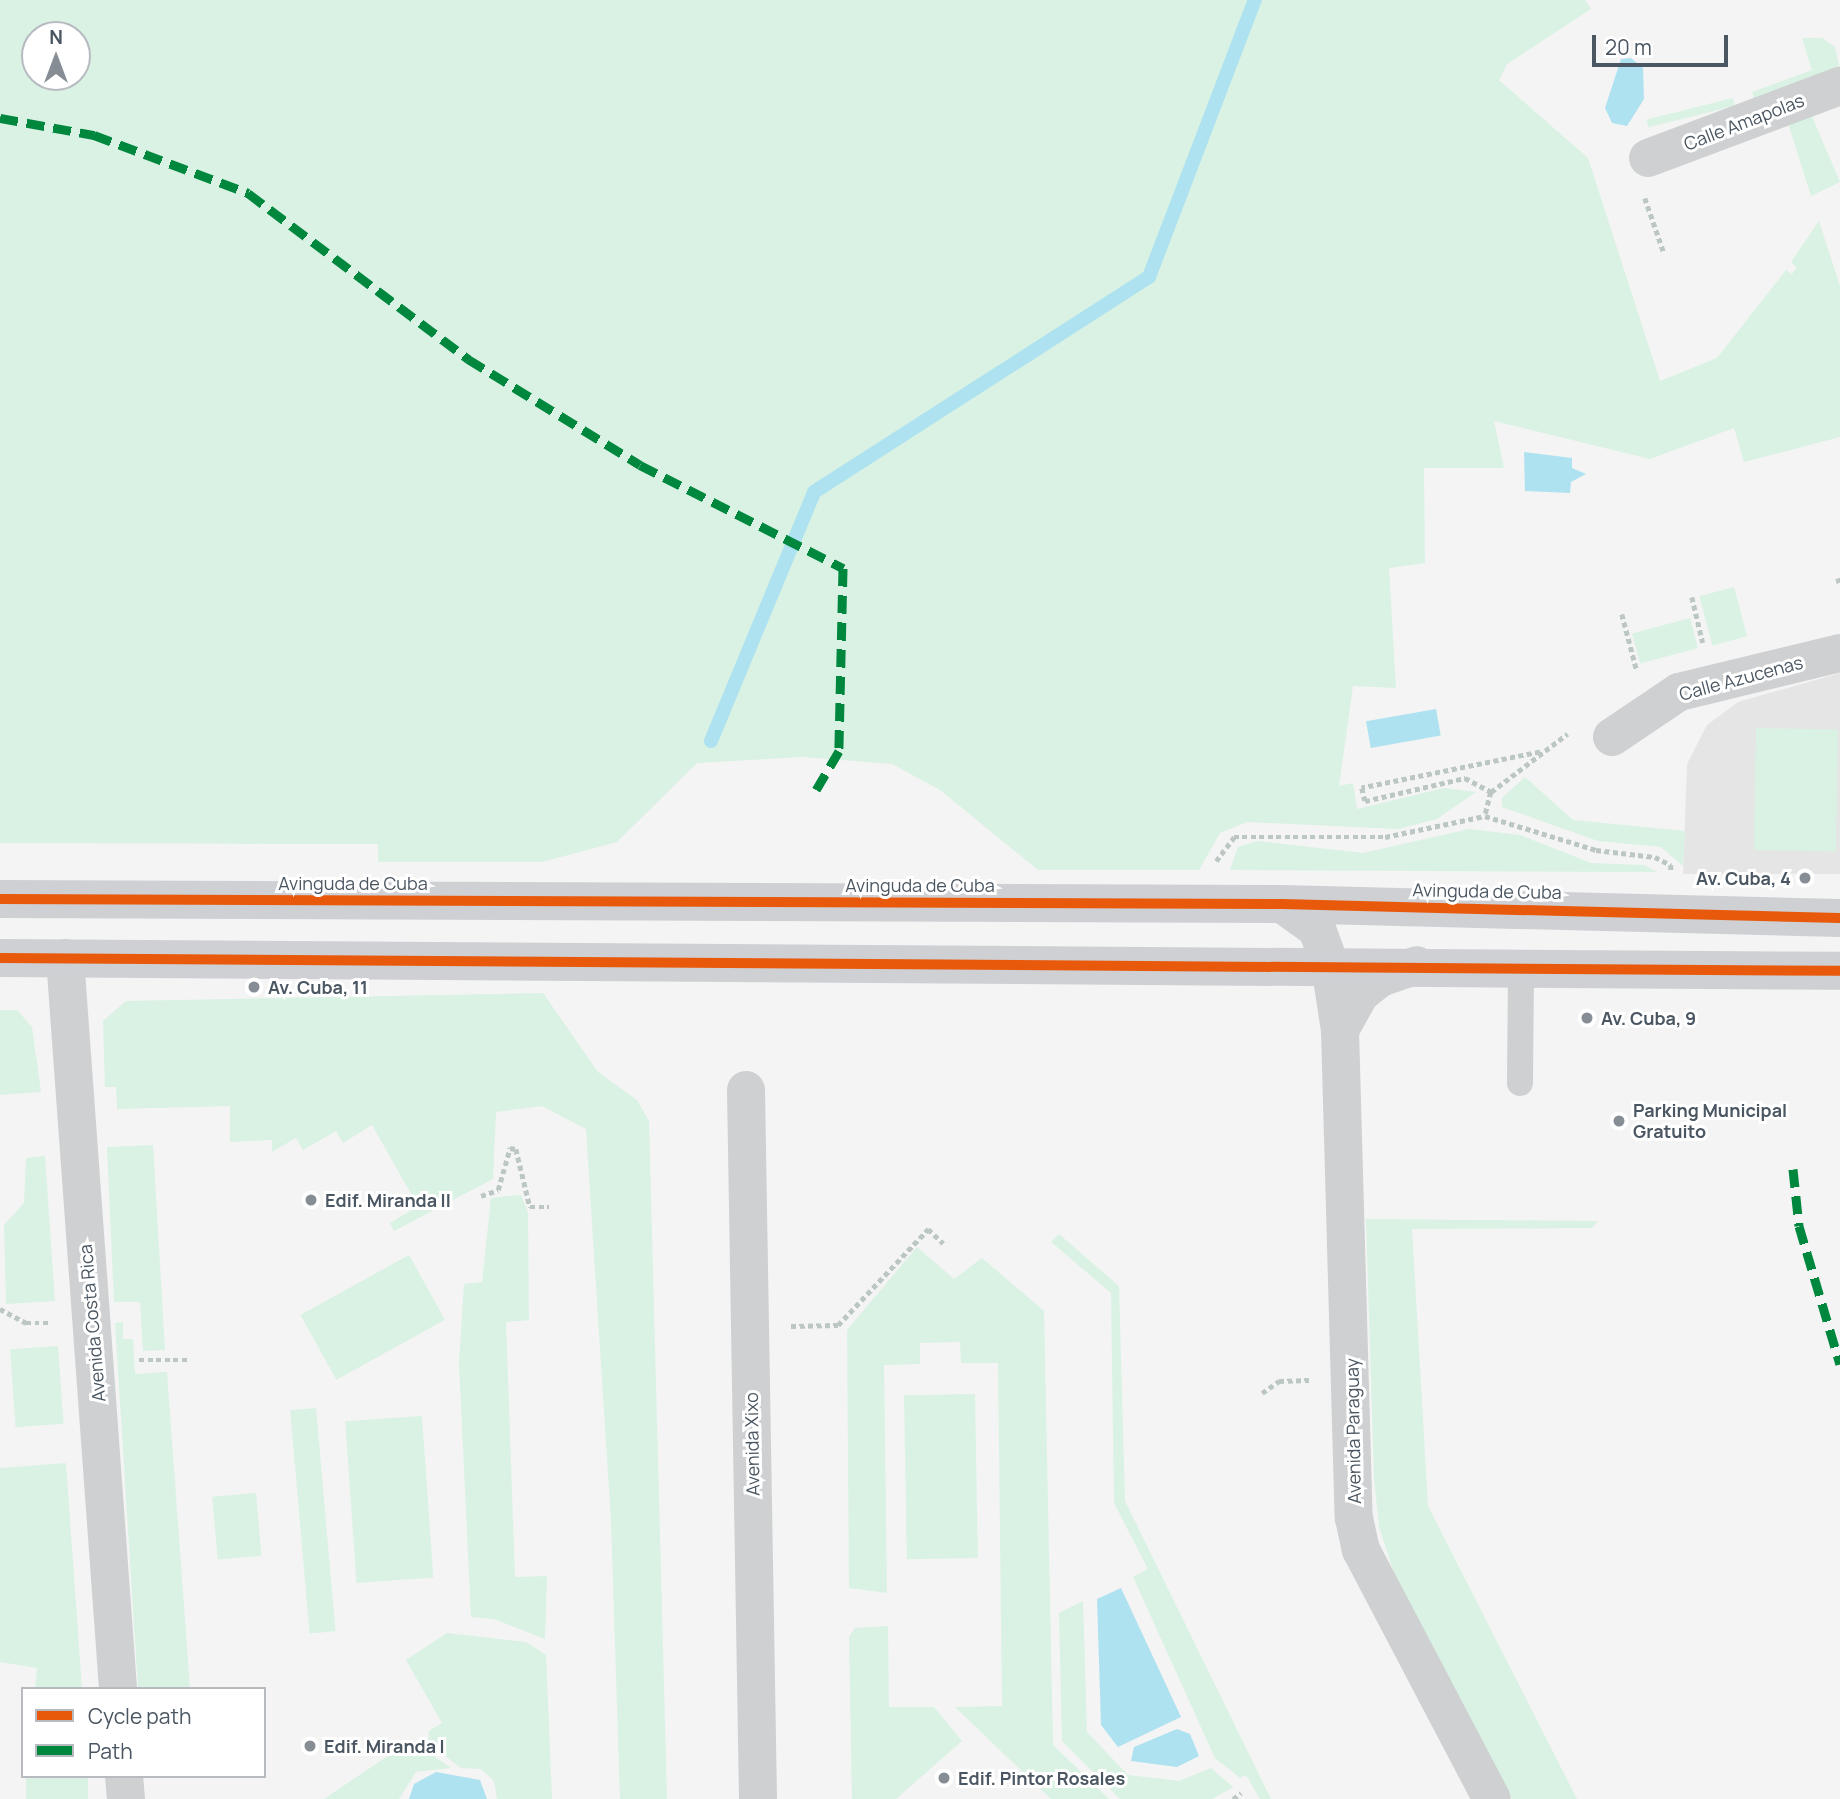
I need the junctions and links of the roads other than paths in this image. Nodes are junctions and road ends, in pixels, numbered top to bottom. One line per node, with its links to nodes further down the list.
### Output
1 (1840, 86): 2 (street, Calle Amapolas)
2 (1648, 158)
3 (1840, 653): 4 (street, Calle Azucenas)
4 (1612, 737)
5 (0, 899): 6 (main road, Avinguda de Cuba)
6 (1282, 904): 7 (main road, Avinguda de Cuba); 11 (street, Avenida Paraguay)
7 (1840, 918)
8 (0, 958): 9 (main road)
9 (65, 958): 11 (main road); 17 (street, Avenida Costa Rica)
10 (1420, 964): 11 (main road); 12 (main road); 14 (street)
11 (1330, 965): 14 (street, Avenida Paraguay)
12 (1521, 966): 13 (main road); 15 (lane)
13 (1840, 971)
14 (1340, 1030): 21 (street, Avenida Paraguay)
15 (1520, 1083)
16 (746, 1090): 20 (street, Avenida Xixo)
17 (118, 1687)
18 (124, 1778): 19 (street)
19 (126, 1799)
20 (758, 1799)
21 (1492, 1799)

